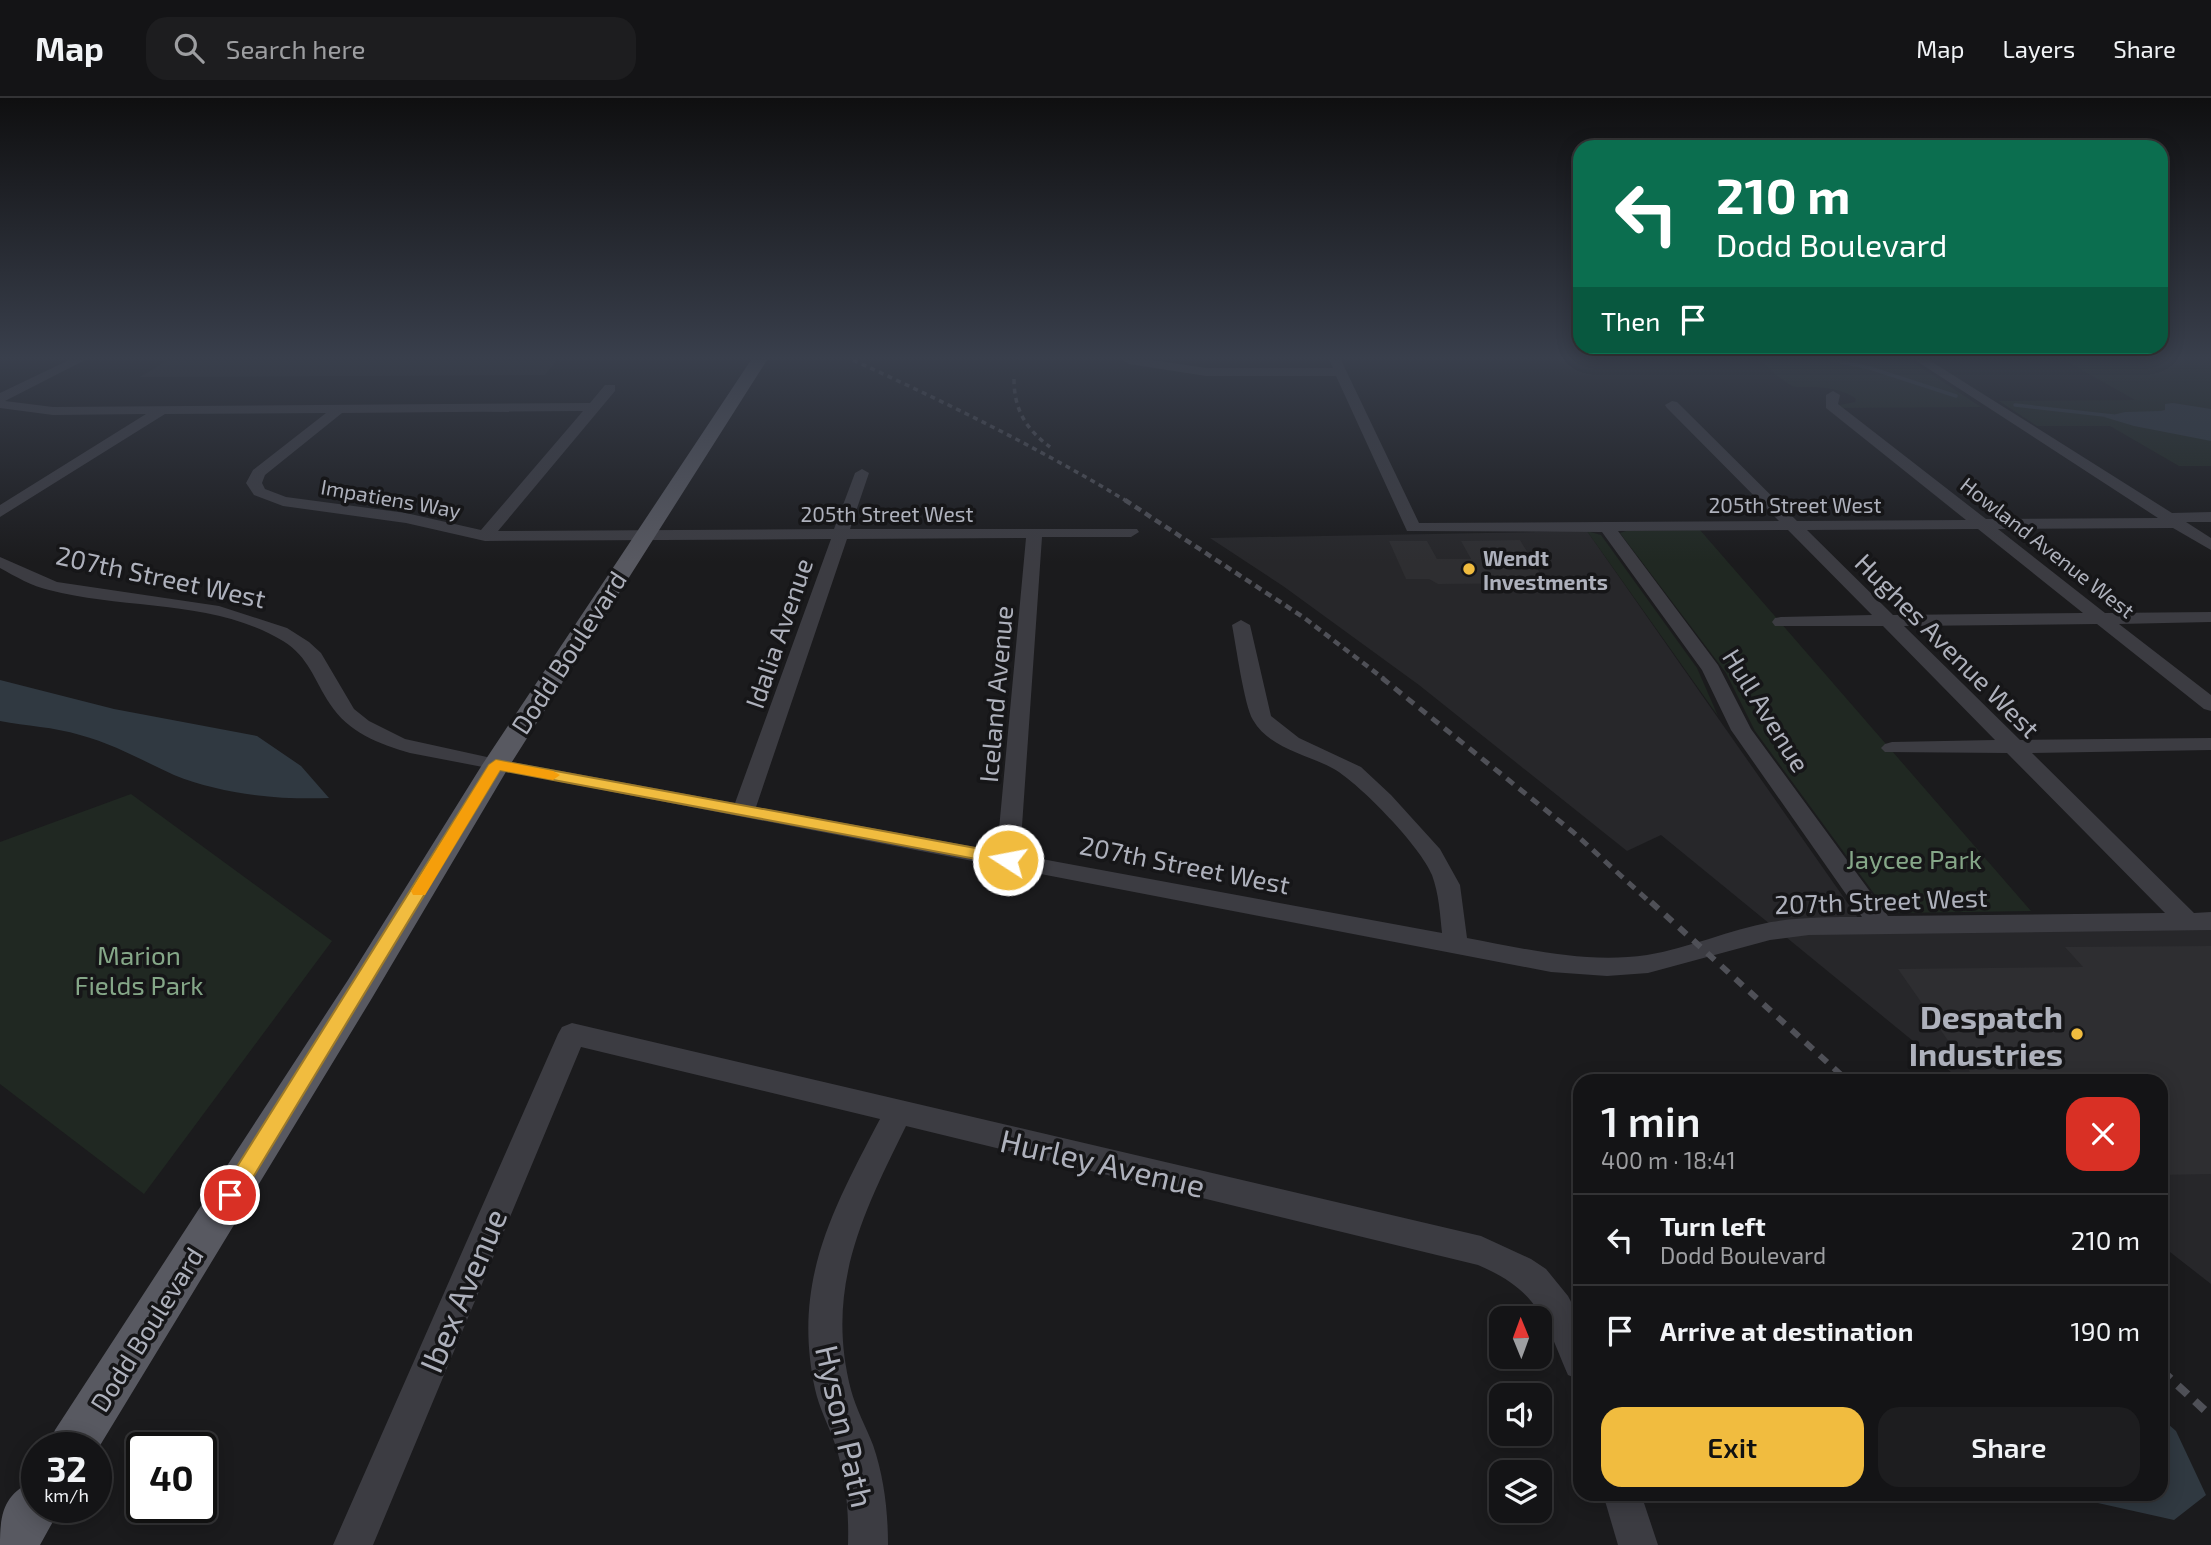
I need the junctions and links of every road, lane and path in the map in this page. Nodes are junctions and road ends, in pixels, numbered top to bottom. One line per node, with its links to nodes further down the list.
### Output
1 (134, 428): 10 (street)
2 (316, 428): 19 (street, Impatiens Way)
3 (577, 428): 19 (street)
4 (714, 428): 20 (main road, Dodd Boulevard)
5 (1366, 428): 15 (street, 205th Street West)
6 (1695, 428): 14 (street, Hughes Avenue West)
7 (1859, 428): 13 (street, Howland Avenue West)
8 (2027, 428): 12 (street)
9 (862, 472): 18 (street, Idalia Avenue)
10 (0, 512)
11 (2211, 517): 12 (street, 205th Street West)
12 (2173, 520): 13 (street, 205th Street West); 21 (street)
13 (1983, 524): 14 (street, 205th Street West); 24 (street, Howland Avenue West)
14 (1792, 525): 15 (street, 205th Street West); 25 (street, Hughes Avenue West)
15 (1606, 526): 36 (street, Hull Avenue)
16 (1131, 532): 17 (street, 205th Street West)
17 (1034, 533): 18 (street, 205th Street West); 34 (street, Iceland Avenue)
18 (839, 534): 20 (street, 205th Street West); 33 (street, Idalia Avenue)
19 (485, 536): 20 (street, Impatiens Way)
20 (643, 536): 32 (main road, Dodd Boulevard)
21 (2211, 545)
22 (0, 562): 32 (street, 207th Street West)
23 (2211, 617): 24 (street)
24 (2101, 618): 25 (street); 28 (street, Howland Avenue West)
25 (1886, 620): 26 (street); 30 (street, Hughes Avenue West)
26 (1781, 622)
27 (1241, 625): 37 (street)
28 (2211, 705)
29 (2211, 744): 30 (street)
30 (2012, 746): 31 (street); 35 (street, Hughes Avenue West)
31 (1892, 748)
32 (496, 765): 33 (street, 207th Street West); 41 (main road, Dodd Boulevard)
33 (744, 810): 34 (street, 207th Street West)
34 (1008, 860): 37 (street, 207th Street West)
35 (2200, 921): 36 (street, 207th Street West)
36 (1880, 924): 37 (street, 207th Street West)
37 (1455, 943)
38 (572, 1034): 39 (street, Hurley Avenue); 45 (street, Ibex Avenue)
39 (898, 1113): 40 (street, Hurley Avenue); 46 (street, Hyson Path)
40 (1573, 1341)
41 (81, 1432)
42 (1624, 1501): 47 (street)
43 (25, 1523): 44 (main road)
44 (11, 1545)
45 (353, 1545)
46 (868, 1545)
47 (1638, 1545)

